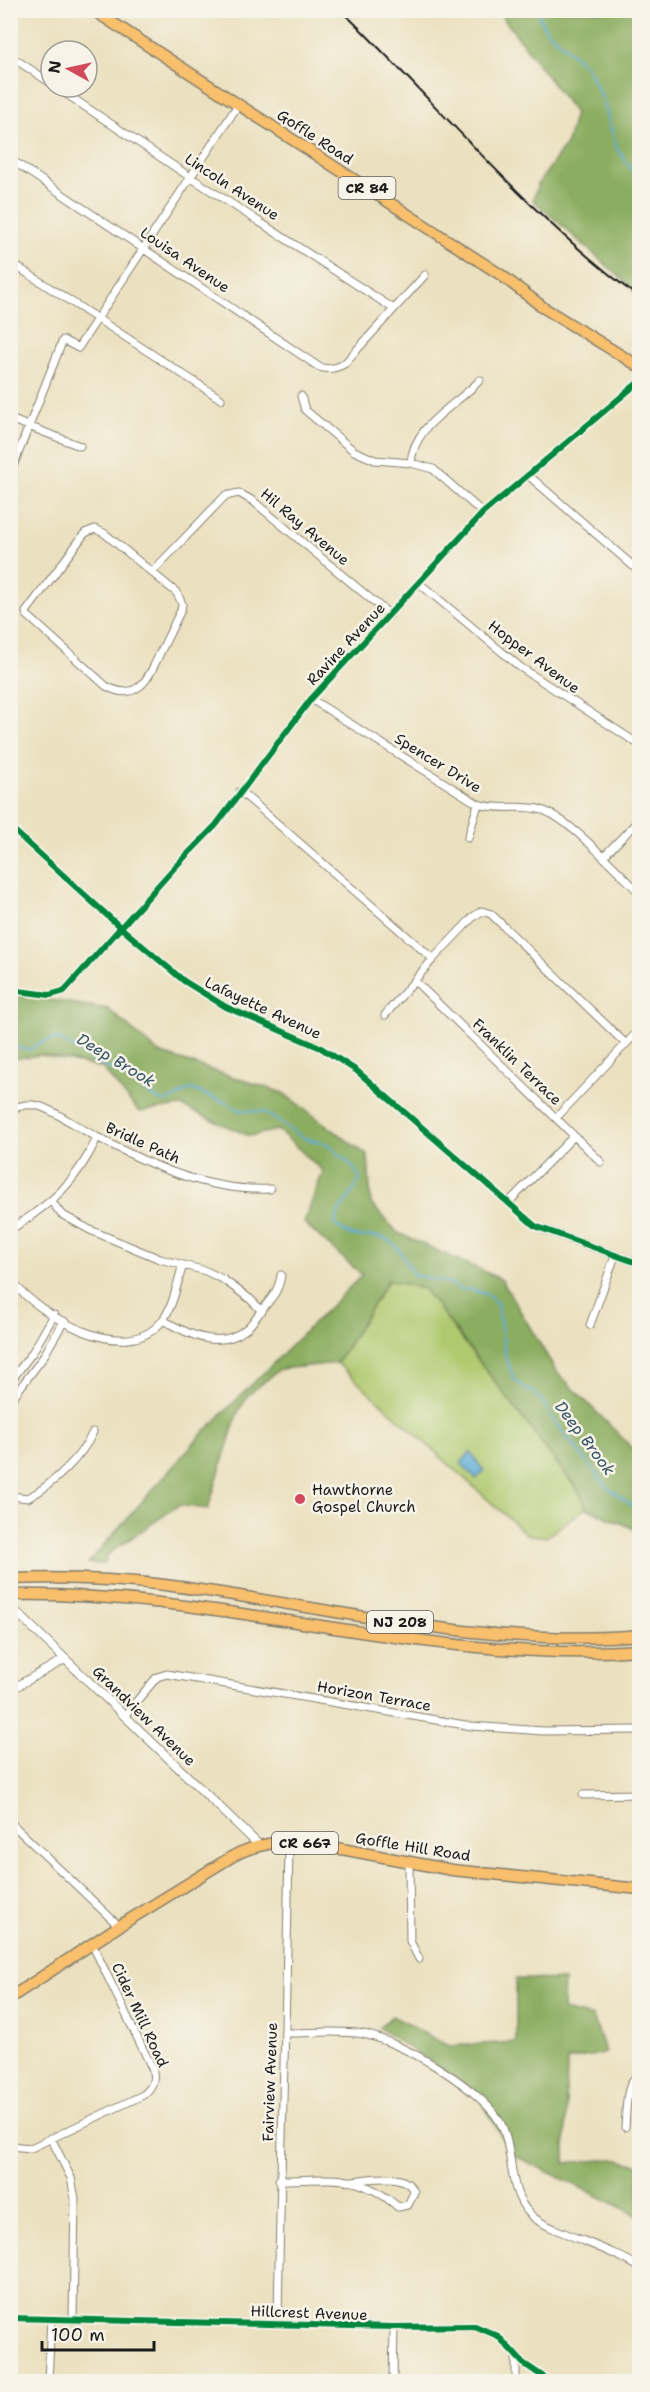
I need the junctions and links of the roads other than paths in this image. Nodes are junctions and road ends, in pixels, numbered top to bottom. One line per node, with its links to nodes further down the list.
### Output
1 (93, 10): 5 (main road, Goffle Road / CR 84)
2 (10, 56): 3 (street)
3 (39, 75)
4 (74, 99): 7 (street, Lincoln Avenue)
5 (238, 105): 7 (street); 13 (main road, Goffle Road / CR 84)
6 (10, 159): 8 (street, Louisa Avenue)
7 (190, 177): 8 (street); 11 (street, Lincoln Avenue)
8 (144, 249): 11 (street, Louisa Avenue); 12 (street)
9 (10, 261): 12 (street)
10 (425, 274): 11 (street)
11 (394, 309)
12 (99, 319): 17 (street); 19 (street)
13 (639, 367)
14 (480, 380): 21 (street)
15 (639, 381): 23 (street, Ravine Avenue)
16 (301, 396): 21 (street)
17 (221, 399)
18 (10, 418): 19 (street)
19 (30, 426): 20 (street); 22 (street)
20 (80, 446)
21 (411, 463): 24 (street)
22 (10, 474)
23 (528, 475): 24 (street, Ravine Avenue); 26 (street)
24 (483, 513): 27 (street, Ravine Avenue)
25 (152, 572): 25 (street); 28 (street, Hil Ray Avenue)
26 (639, 572)
27 (419, 583): 28 (street, Ravine Avenue); 30 (street, Hopper Avenue)
28 (390, 615): 29 (street, Ravine Avenue)
29 (311, 699): 31 (street, Ravine Avenue); 32 (street, Spencer Drive)
30 (639, 745)
31 (240, 790): 38 (street, Ravine Avenue); 39 (street)
32 (478, 804): 35 (street); 36 (street, Spencer Drive)
33 (639, 819): 36 (street)
34 (10, 827): 38 (street, Lafayette Avenue)
35 (468, 838)
36 (603, 856): 37 (street, Spencer Drive)
37 (639, 893)
38 (120, 927): 41 (street, Ravine Avenue); 52 (street, Lafayette Avenue)
39 (433, 959): 40 (street); 44 (street)
40 (415, 981): 42 (street); 46 (street, Franklin Terrace)
41 (10, 990)
42 (385, 1015)
43 (639, 1029): 44 (street)
44 (626, 1044): 46 (street)
45 (10, 1110): 48 (street, Bridle Path)
46 (556, 1118): 47 (street, Franklin Terrace)
47 (574, 1136): 49 (street, Franklin Terrace); 52 (street)
48 (97, 1138): 50 (street, Bridle Path); 51 (street)
49 (601, 1162)
50 (270, 1189)
51 (52, 1202): 54 (street); 57 (street)
52 (508, 1203): 53 (street, Lafayette Avenue)
53 (543, 1229): 55 (street, Lafayette Avenue)
54 (10, 1230)
55 (615, 1256): 56 (street, Lafayette Avenue); 64 (street)
56 (639, 1264)
57 (183, 1265): 60 (street); 62 (street)
58 (281, 1275): 60 (street)
59 (10, 1279): 61 (street)
60 (262, 1311): 62 (street)
61 (54, 1315): 63 (street); 65 (street)
62 (163, 1320): 63 (street)
63 (64, 1321): 66 (street)
64 (590, 1325)
65 (10, 1382)
66 (10, 1401)
67 (93, 1432): 68 (street)
68 (10, 1496)
69 (10, 1579): 72 (main road, NJ 208)
70 (10, 1595): 73 (main road, NJ 208)
71 (11, 1607): 74 (street, Grandview Avenue)
72 (639, 1635)
73 (639, 1650)
74 (65, 1659): 75 (street); 76 (street, Grandview Avenue)
75 (10, 1690)
76 (124, 1716): 77 (street, Horizon Terrace); 82 (street, Grandview Avenue)
77 (639, 1730)
78 (639, 1794): 79 (street)
79 (583, 1795)
80 (10, 1822): 85 (street)
81 (289, 1841): 82 (main road, Goffle Hill Road / CR 667); 83 (main road, Goffle Hill Road / CR 667); 89 (street, Fairview Avenue)
82 (260, 1846): 85 (main road, Goffle Hill Road / CR 667)
83 (409, 1863): 84 (main road, Goffle Hill Road / CR 667); 87 (street)
84 (639, 1888)
85 (119, 1926): 86 (main road, Goffle Hill Road / CR 667)
86 (92, 1944): 88 (main road, Goffle Hill Road / CR 667); 92 (street, Cider Mill Road)
87 (419, 1959)
88 (10, 1998)
89 (286, 2032): 94 (street, Fairview Avenue); 96 (street)
90 (639, 2073): 91 (street)
91 (625, 2127)
92 (51, 2138): 93 (street, Cider Mill Road); 99 (street)
93 (10, 2146)
94 (279, 2180): 95 (street); 100 (street, Fairview Avenue)
95 (352, 2181): 95 (street)
96 (639, 2268)
97 (10, 2318): 98 (street, Hillcrest Avenue)
98 (51, 2319): 99 (street, Hillcrest Avenue); 103 (street)
99 (73, 2320): 100 (street, Hillcrest Avenue)
100 (278, 2324): 101 (street, Hillcrest Avenue)
101 (394, 2328): 102 (street, Hillcrest Avenue); 104 (street)
102 (516, 2356): 105 (street); 106 (street, Hillcrest Avenue)
103 (48, 2382)
104 (393, 2382)
105 (516, 2382)
106 (551, 2382)

